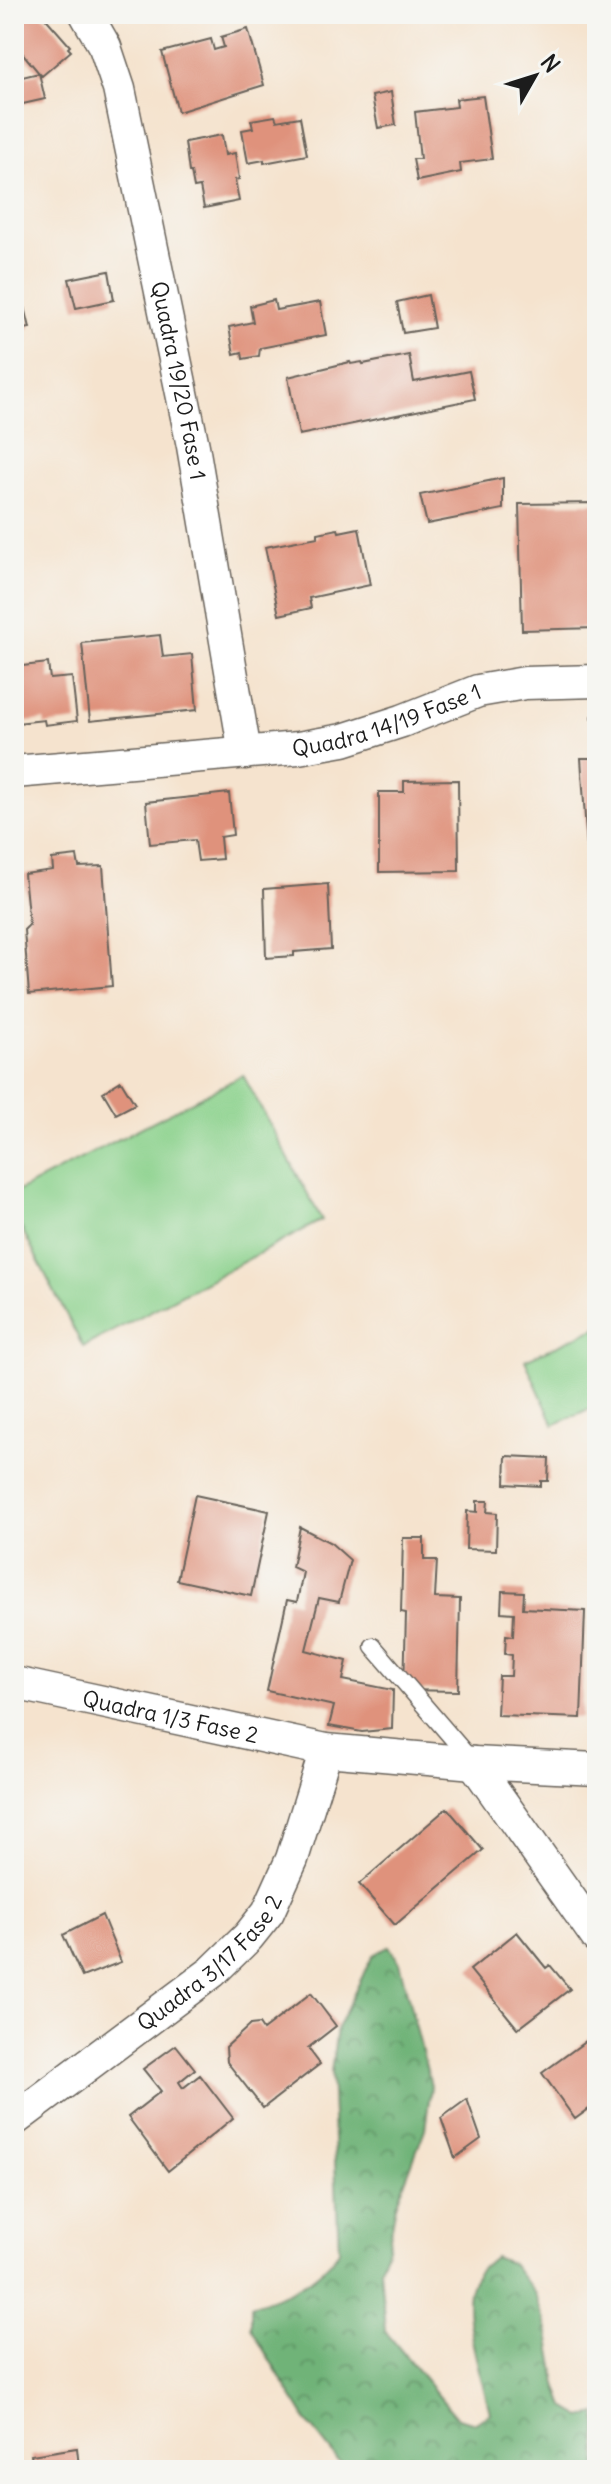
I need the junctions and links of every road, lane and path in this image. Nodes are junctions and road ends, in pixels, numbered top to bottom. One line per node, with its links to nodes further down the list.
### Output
1 (86, 14): 3 (street, Quadra 19/20 Fase 1)
2 (597, 681): 3 (street, Quadra 14/19 Fase 1)
3 (245, 753): 4 (street, Quadra 14/19 Fase 1)
4 (14, 772)
5 (373, 1646): 8 (lane)
6 (14, 1683): 7 (street, Quadra 1/3 Fase 2)
7 (326, 1750): 8 (street, Quadra 1/3 Fase 2); 11 (street, Quadra 3/17 Fase 2)
8 (474, 1763): 9 (street, Quadra 1/3 Fase 2); 10 (street)
9 (597, 1769)
10 (597, 1937)
11 (14, 2120)

